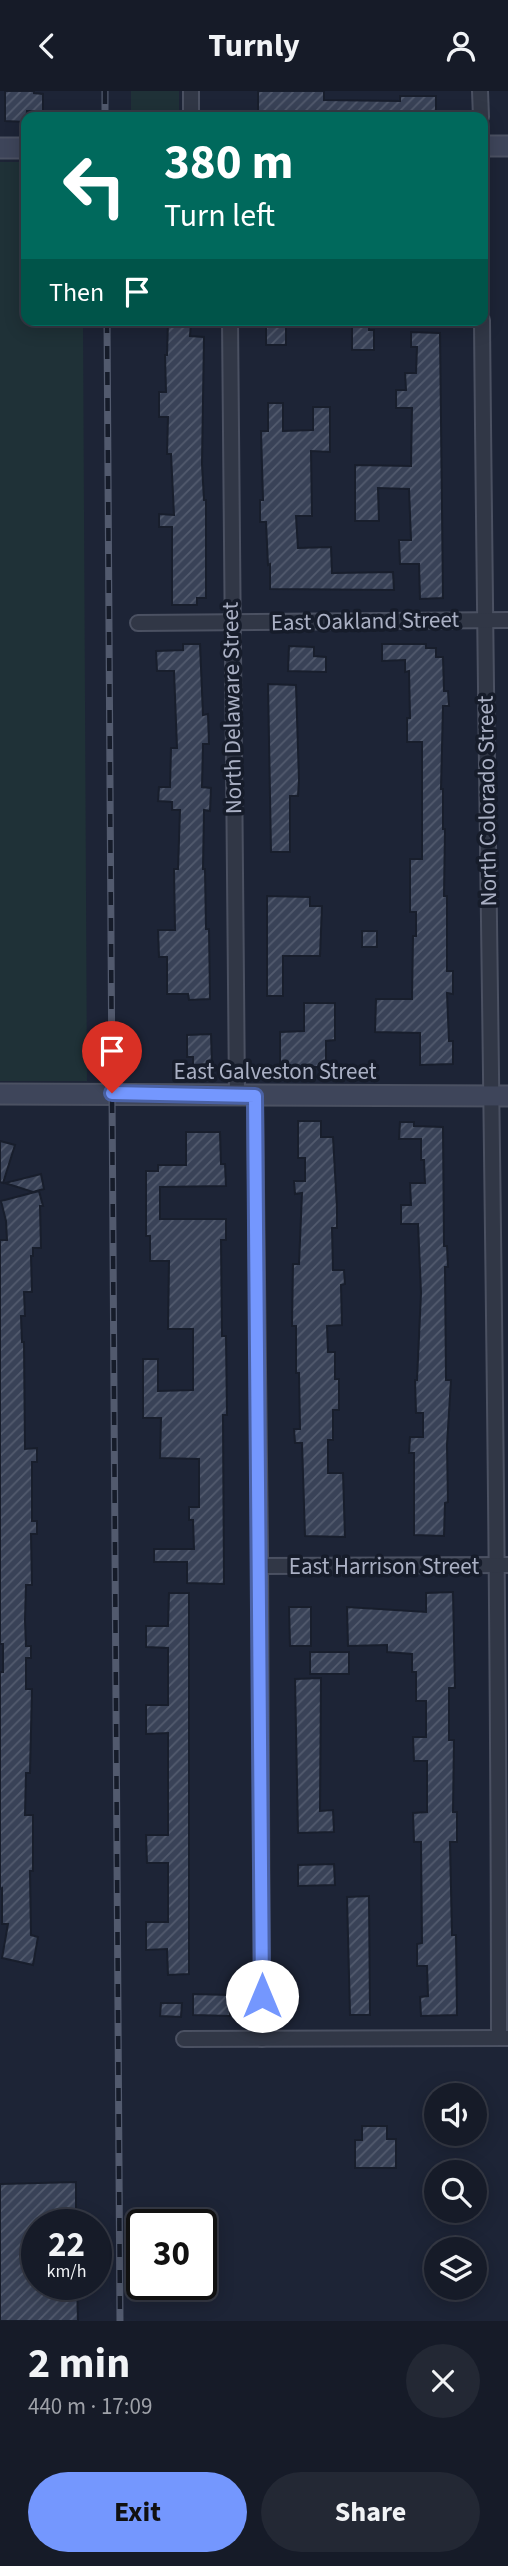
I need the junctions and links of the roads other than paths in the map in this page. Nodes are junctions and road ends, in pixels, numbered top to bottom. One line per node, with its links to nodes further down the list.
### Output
1 (191, 91): 3 (street)
2 (480, 91): 4 (street)
3 (191, 112)
4 (481, 112)
5 (488, 146): 6 (street)
6 (508, 146)
7 (0, 148): 8 (street)
8 (21, 148)
9 (229, 326): 13 (street, North Delaware Street)
10 (482, 326): 11 (street, North Colorado Street)
11 (485, 620): 12 (street, East Oakland Street); 13 (street, East Oakland Street); 16 (street, North Colorado Street)
12 (508, 620)
13 (231, 622): 14 (street, East Oakland Street); 17 (street, North Delaware Street)
14 (138, 623)
15 (0, 1094): 17 (street, East Galveston Street)
16 (500, 1095): 17 (street, East Galveston Street); 18 (street, North Colorado Street)
17 (246, 1096): 19 (street, North Delaware Street)
18 (503, 1565): 19 (street, East Harrison Street); 20 (street, North Colorado Street)
19 (260, 1566): 22 (street, North Delaware Street)
20 (504, 2038): 22 (street)
21 (184, 2039): 22 (street)
22 (262, 2039)

